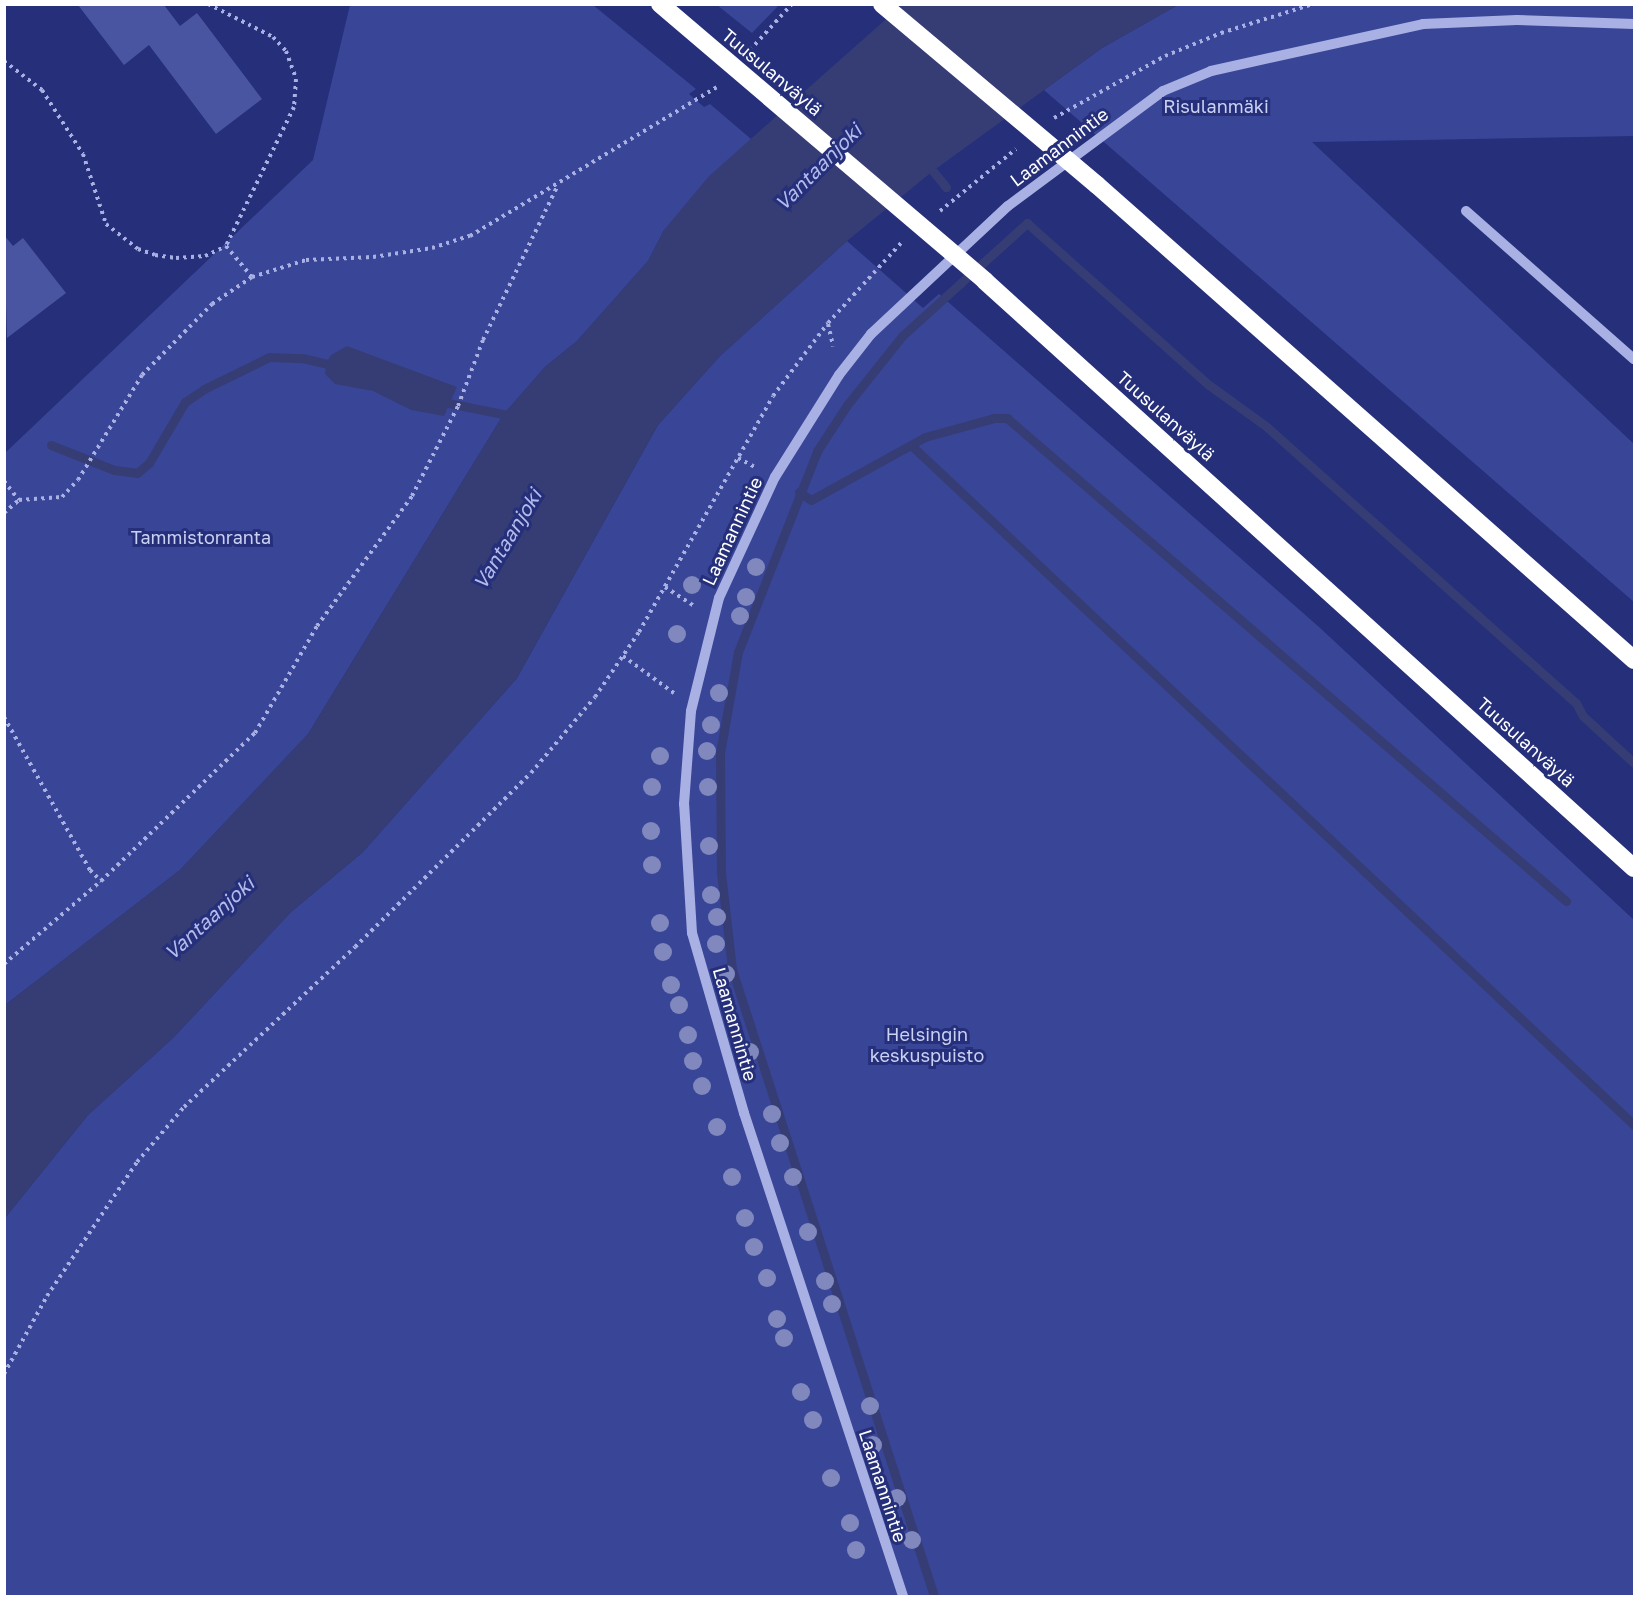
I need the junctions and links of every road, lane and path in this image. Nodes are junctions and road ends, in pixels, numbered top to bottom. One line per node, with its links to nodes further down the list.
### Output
1 (208, 4): 16 (path)
2 (660, 4): 28 (highway, Tuusulanväylä, bridge)
3 (792, 4): 7 (path)
4 (882, 4): 25 (highway, bridge)
5 (1313, 4): 10 (path)
6 (1635, 24): 23 (lane, Laamannintie)
7 (745, 57)
8 (4, 61): 16 (path)
9 (723, 81): 12 (path)
10 (1050, 121)
11 (1022, 143): 14 (path)
12 (558, 185): 17 (path); 29 (path)
13 (1466, 211): 18 (lane)
14 (931, 218)
15 (904, 240): 22 (path)
16 (226, 246): 17 (path)
17 (252, 277): 20 (path)
18 (1635, 359)
19 (4, 481): 20 (path)
20 (19, 500): 21 (path)
21 (4, 513)
22 (665, 587): 23 (path); 24 (path)
23 (713, 618): 26 (lane, Laamannintie)
24 (623, 656): 26 (path); 31 (path)
25 (1635, 660)
26 (693, 704): 32 (lane, Laamannintie)
27 (4, 717): 29 (path)
28 (1635, 868)
29 (100, 881): 30 (path)
30 (4, 964)
31 (4, 1374)
32 (903, 1596)

